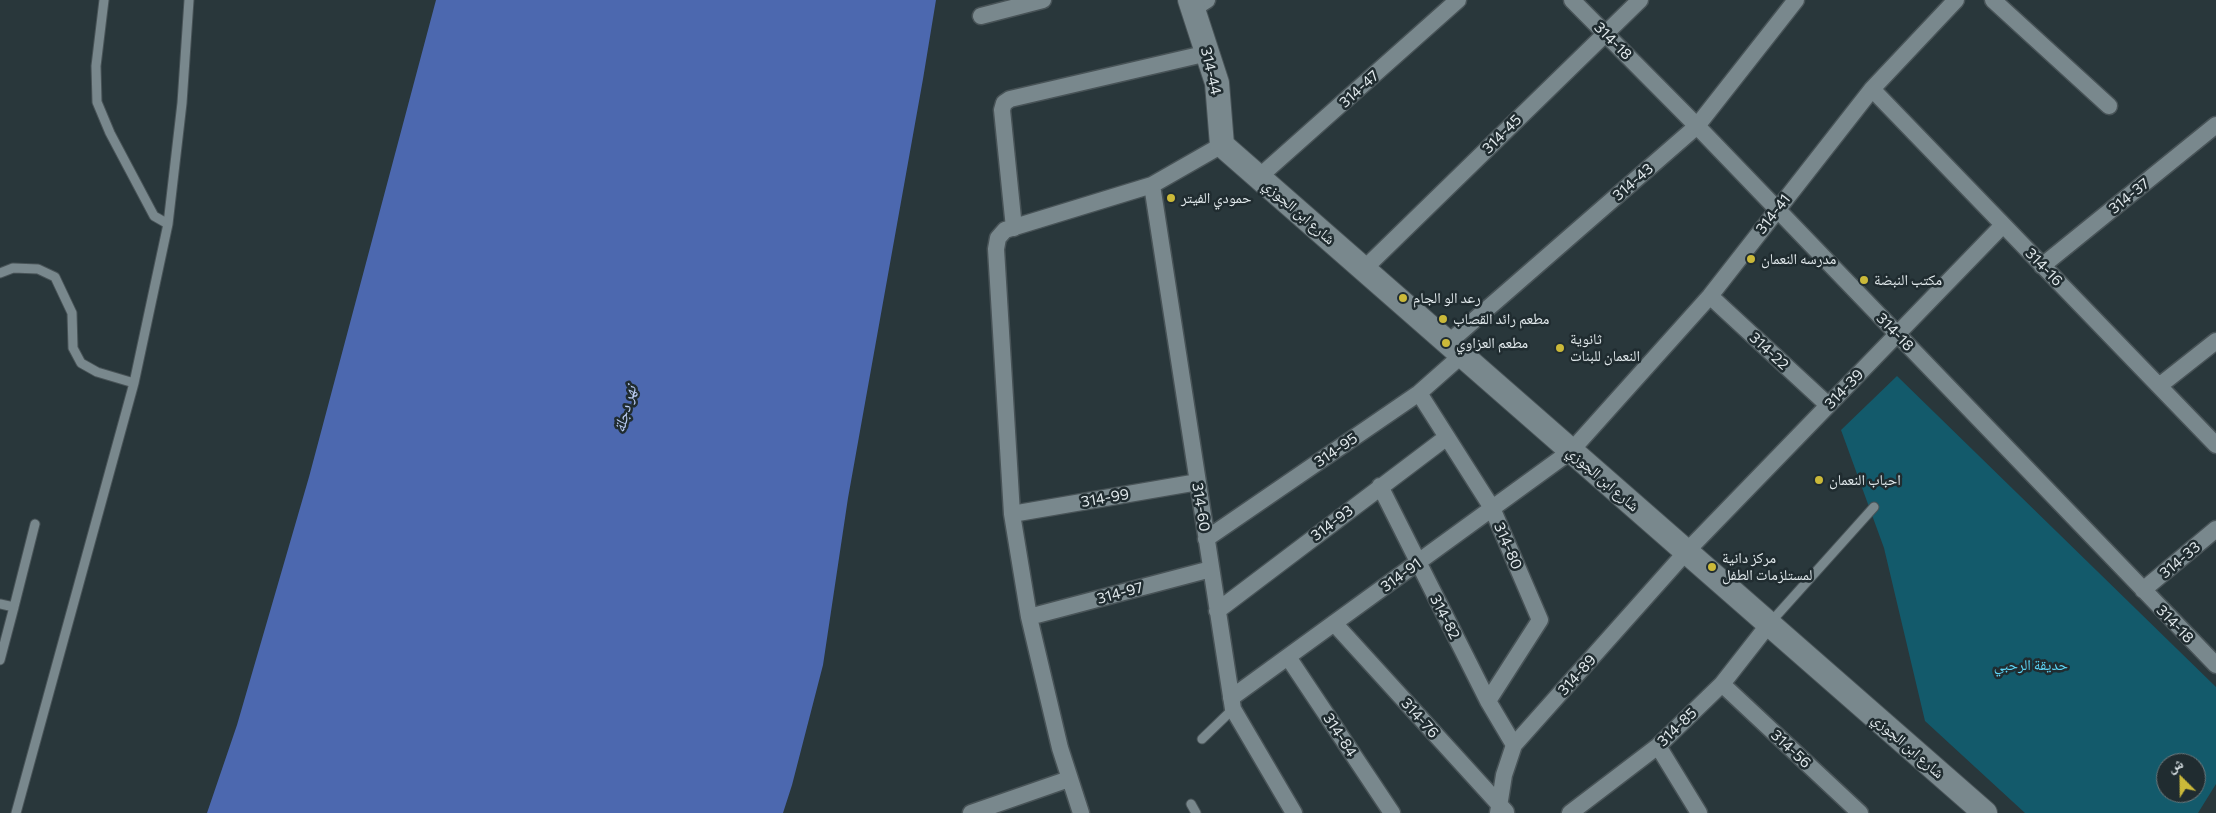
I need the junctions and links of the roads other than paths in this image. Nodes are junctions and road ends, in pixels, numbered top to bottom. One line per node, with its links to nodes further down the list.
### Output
1 (104, 0): 22 (lane)
2 (189, 0): 22 (lane)
3 (1043, 0): 11 (street)
4 (1458, 0): 19 (street, 314-47)
5 (1572, 0): 12 (street, 314-18)
6 (1640, 0): 12 (street, 314-45)
7 (1796, 0): 17 (street, 314-43)
8 (1956, 0): 14 (street, 314-41)
9 (1993, 0): 15 (street)
10 (1197, 3): 13 (street, 314-44)
11 (982, 16)
12 (1606, 34): 17 (street, 314-18); 26 (street, 314-45)
13 (1208, 53): 18 (street, 314-44); 24 (street)
14 (1872, 90): 21 (street, 314-41); 23 (street, 314-16)
15 (2109, 106)
16 (2216, 125): 25 (street, 314-37)
17 (1697, 126): 21 (street, 314-18); 31 (street, 314-43)
18 (1222, 144): 19 (street, شارع ابن الجوزي); 20 (street)
19 (1259, 177): 26 (street, شارع ابن الجوزي)
20 (1152, 185): 24 (street); 39 (street, 314-60)
21 (1776, 209): 28 (street, 314-41); 29 (street, 314-18)
22 (168, 224): 32 (lane)
23 (2003, 226): 25 (street, 314-16); 29 (street, 314-39)
24 (1014, 228): 43 (street)
25 (2042, 266): 33 (street, 314-16)
26 (1364, 269): 31 (street, شارع ابن الجوزي)
27 (0, 273): 32 (lane)
28 (1710, 296): 35 (street, 314-22); 38 (street, 314-41)
29 (1897, 335): 35 (street, 314-39); 50 (street, 314-18)
30 (2216, 340): 33 (street)
31 (1455, 349): 34 (street, 314-95); 38 (street, شارع ابن الجوزي)
32 (134, 383): 70 (lane)
33 (2159, 386): 37 (street, 314-16)
34 (1419, 393): 36 (street, 314-80); 46 (street, 314-95)
35 (1828, 405): 47 (street, 314-39)
36 (1447, 436): 40 (street, 314-93); 42 (street, 314-80)
37 (2216, 445)
38 (1571, 451): 42 (street, 314-91); 47 (street, شارع ابن الجوزي)
39 (1198, 482): 43 (street, 314-99); 46 (street, 314-60)
40 (1380, 486): 48 (street, 314-82); 53 (street, 314-93)
41 (1874, 507): 56 (lane)
42 (1492, 508): 48 (street, 314-91); 61 (street, 314-80)
43 (1012, 514): 54 (street)
44 (36, 524): 52 (lane)
45 (2216, 530): 50 (street, 314-33)
46 (1206, 539): 49 (street, 314-60)
47 (1686, 552): 56 (street, شارع ابن الجوزي); 64 (street, 314-89)
48 (1417, 563): 55 (street, 314-91); 61 (street, 314-82)
49 (1211, 569): 53 (street, 314-60); 54 (street, 314-97)
50 (2143, 590): 59 (street, 314-18)
51 (0, 604): 52 (lane)
52 (14, 607): 58 (lane)
53 (1218, 611): 62 (street, 314-60)
54 (1029, 618): 66 (street)
55 (1334, 623): 57 (street, 314-91); 68 (street, 314-76)
56 (1769, 624): 60 (street, 314-85); 69 (street, شارع ابن الجوزي)
57 (1288, 657): 62 (street, 314-91); 75 (street, 314-84)
58 (0, 660)
59 (2216, 665)
60 (1722, 684): 65 (street, 314-85); 78 (street, 314-56)
61 (1488, 701): 64 (street, 314-82)
62 (1232, 703): 63 (lane); 74 (street, 314-60)
63 (1202, 740)
64 (1514, 745): 68 (street, 314-89)
65 (1658, 746): 76 (street, 314-85); 77 (street)
66 (1069, 779): 71 (street); 72 (street)
67 (1191, 804): 73 (lane)
68 (1502, 811)
69 (1981, 812)
70 (16, 813)
71 (971, 813)
72 (1081, 813)
73 (1196, 813)
74 (1294, 813)
75 (1392, 813)
76 (1570, 813)
77 (1700, 813)
78 (1860, 813)

